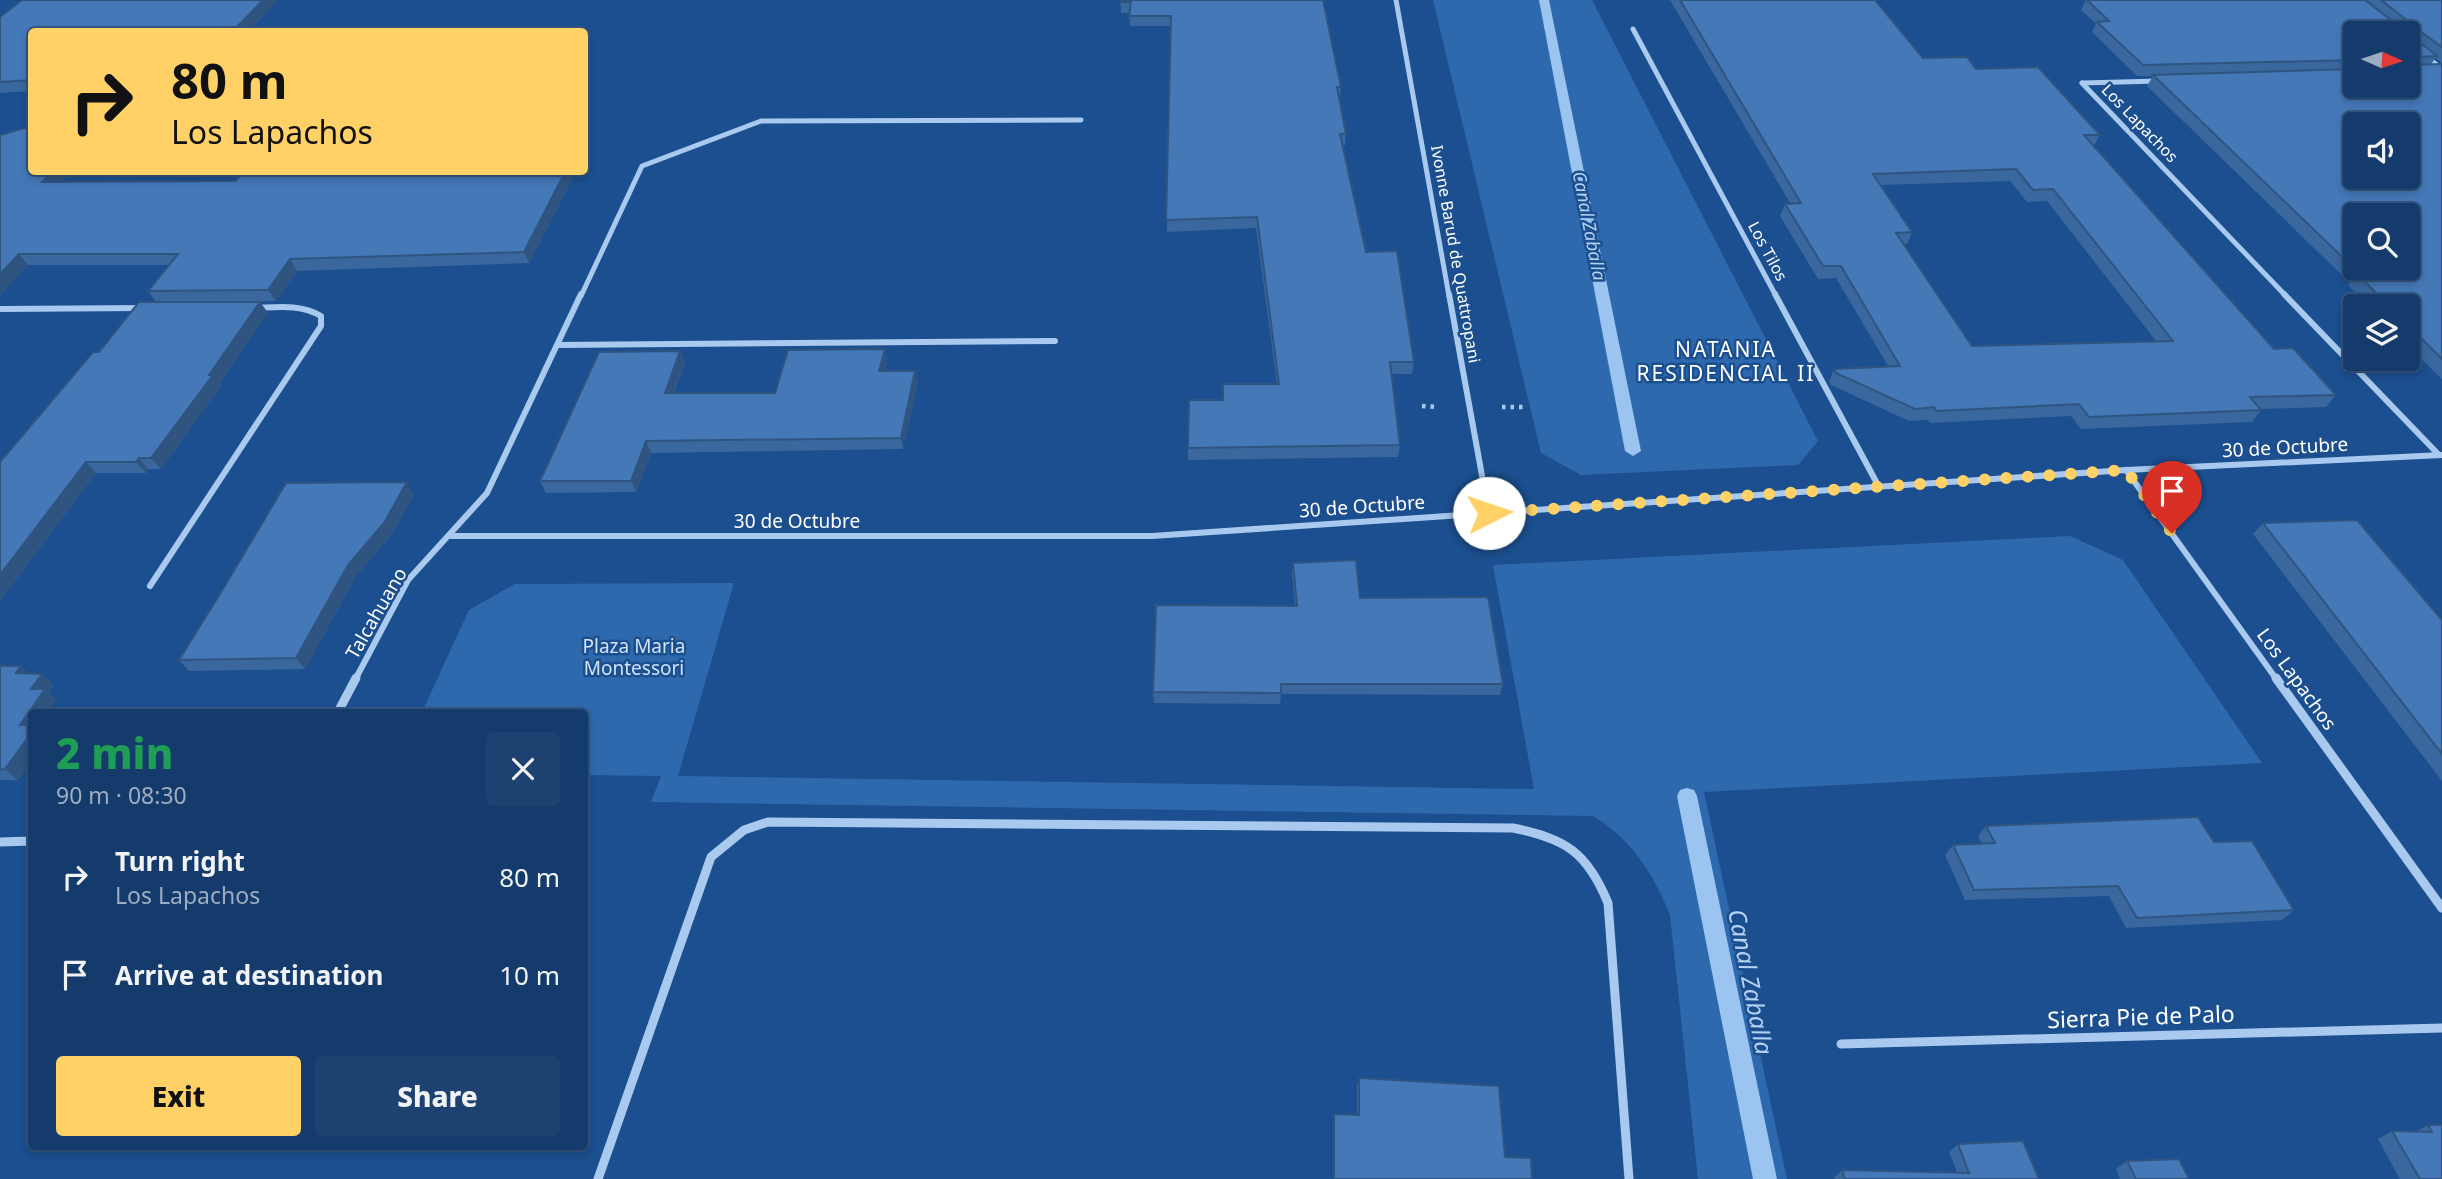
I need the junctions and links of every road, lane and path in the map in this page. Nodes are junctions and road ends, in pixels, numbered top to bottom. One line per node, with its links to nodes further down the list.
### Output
1 (1396, 0): 16 (street, Ivonne Barud de Quattropani)
2 (1633, 29): 15 (street, Los Tilos)
3 (2420, 52): 4 (street)
4 (2442, 70): 5 (street)
5 (2431, 71)
6 (2164, 80): 13 (street, Los Lapachos)
7 (1082, 120): 12 (street, Talcahuano)
8 (149, 308): 10 (street)
9 (244, 308): 18 (street)
10 (0, 309)
11 (1055, 341): 12 (street)
12 (558, 345): 17 (street, Talcahuano)
13 (2440, 455): 14 (street, 30 de Octubre)
14 (2126, 470): 15 (street, 30 de Octubre); 22 (street, Los Lapachos)
15 (1879, 487): 16 (street, 30 de Octubre)
16 (1489, 513): 17 (street, 30 de Octubre)
17 (451, 536): 19 (street, Talcahuano)
18 (150, 586)
19 (340, 709)
20 (28, 841): 21 (street)
21 (0, 842)
22 (2442, 908)
23 (2442, 1028): 24 (street, Sierra Pie de Palo)
24 (1841, 1044)
25 (597, 1179): 26 (street)
26 (1629, 1179)

